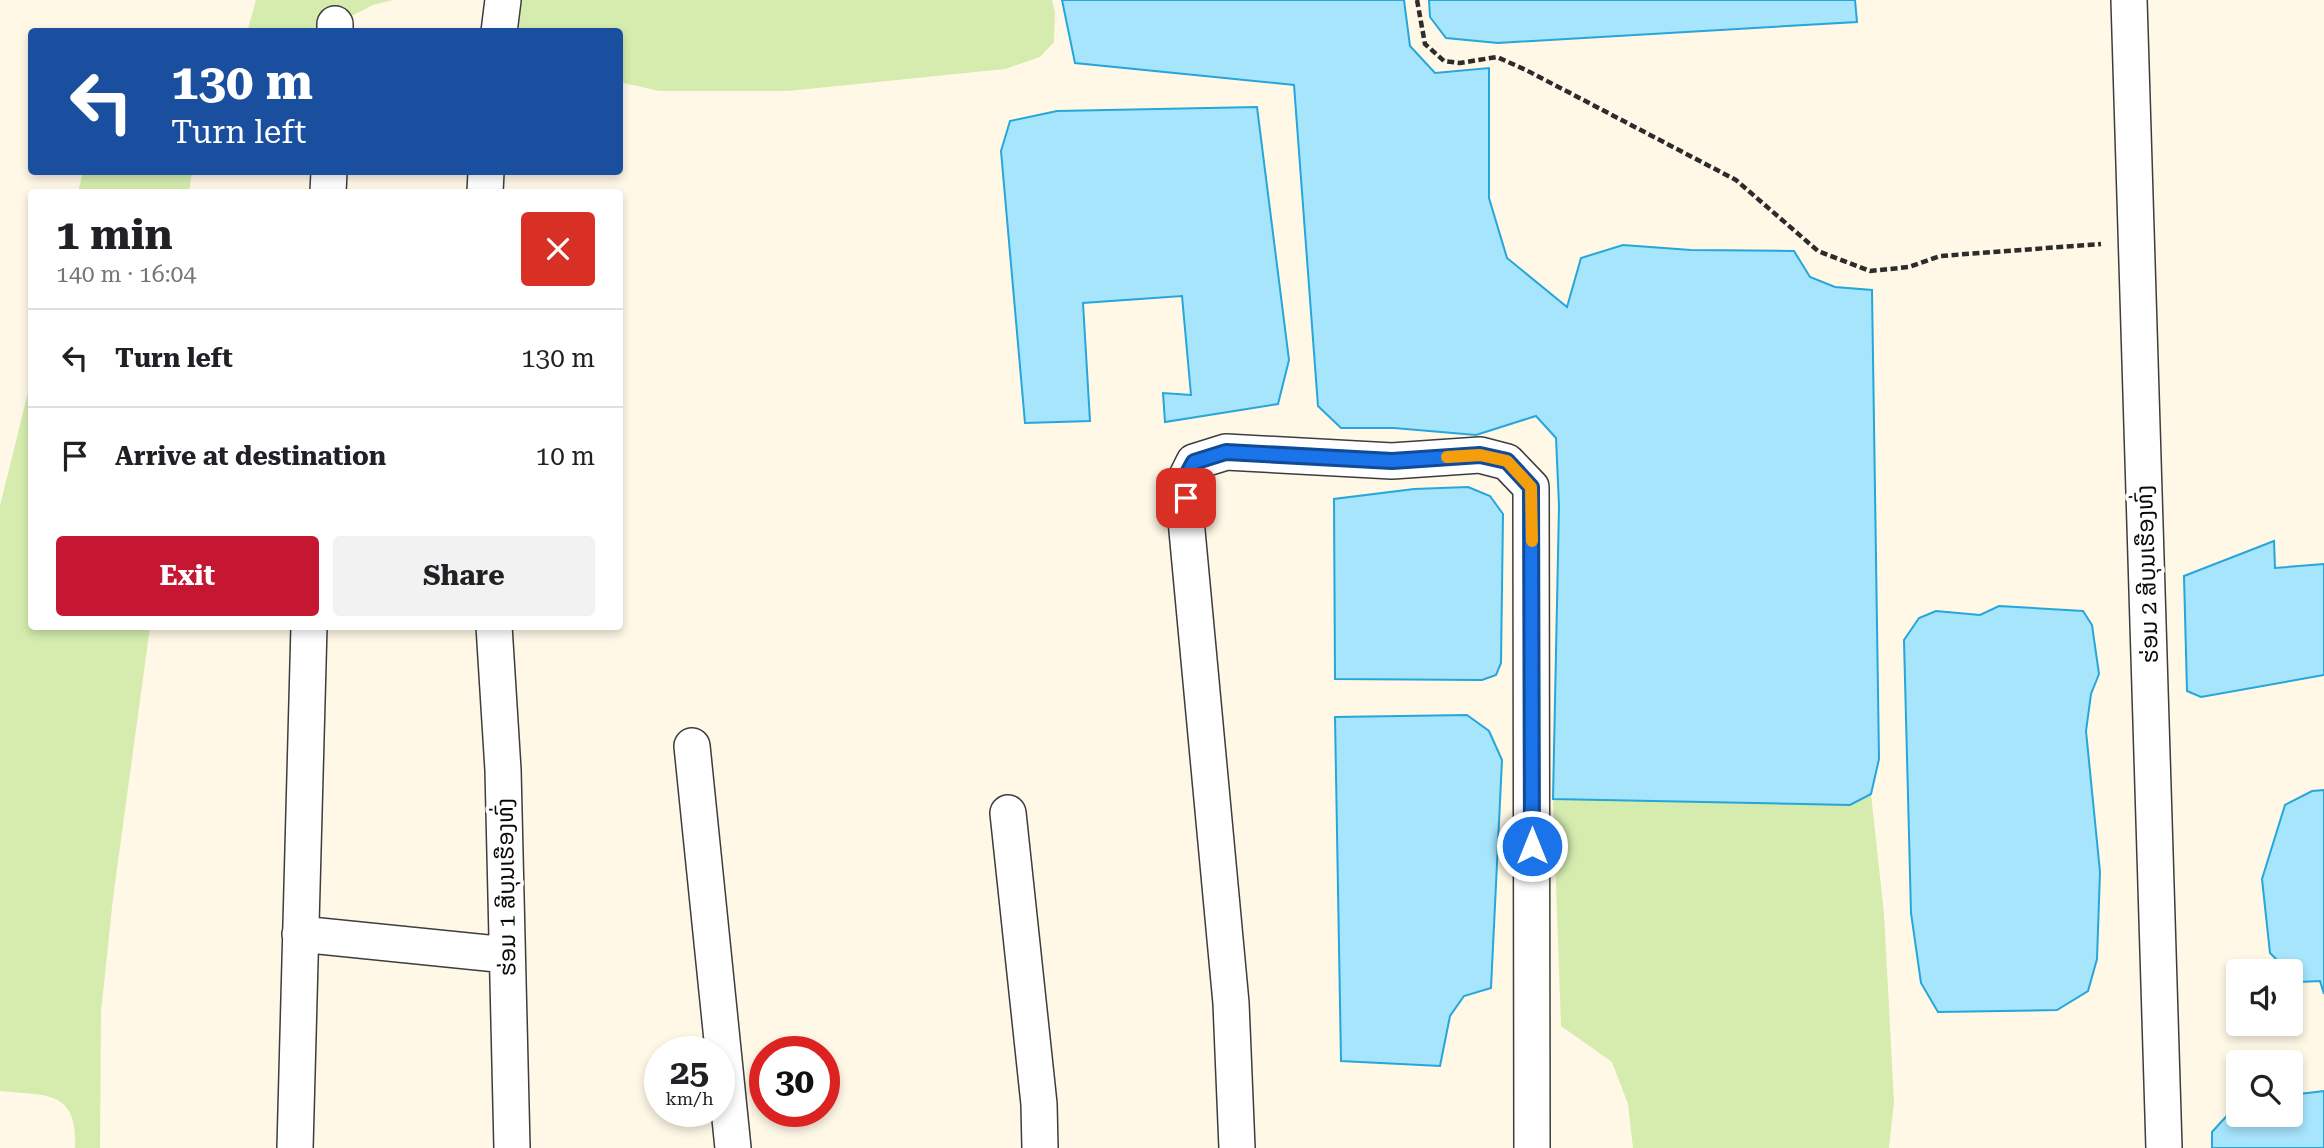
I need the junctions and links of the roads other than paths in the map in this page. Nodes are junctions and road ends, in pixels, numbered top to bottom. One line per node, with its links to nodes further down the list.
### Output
1 (503, 0): 3 (street)
2 (2129, 0): 16 (street, ຮ່ອມ 2 ສີບຸນເຮືອງທົ່ງ)
3 (500, 28)
4 (309, 630): 8 (street)
5 (494, 630): 9 (street, ຮ່ອມ 1 ສີບຸນເຮືອງທົ່ງ)
6 (692, 746): 12 (street)
7 (1008, 813): 13 (street)
8 (300, 934): 9 (street); 10 (street)
9 (508, 955): 11 (street, ຮ່ອມ 1 ສີບຸນເຮືອງທົ່ງ)
10 (295, 1148)
11 (512, 1148)
12 (733, 1148)
13 (1040, 1148)
14 (1237, 1148): 15 (street)
15 (1532, 1148)
16 (2164, 1148)

